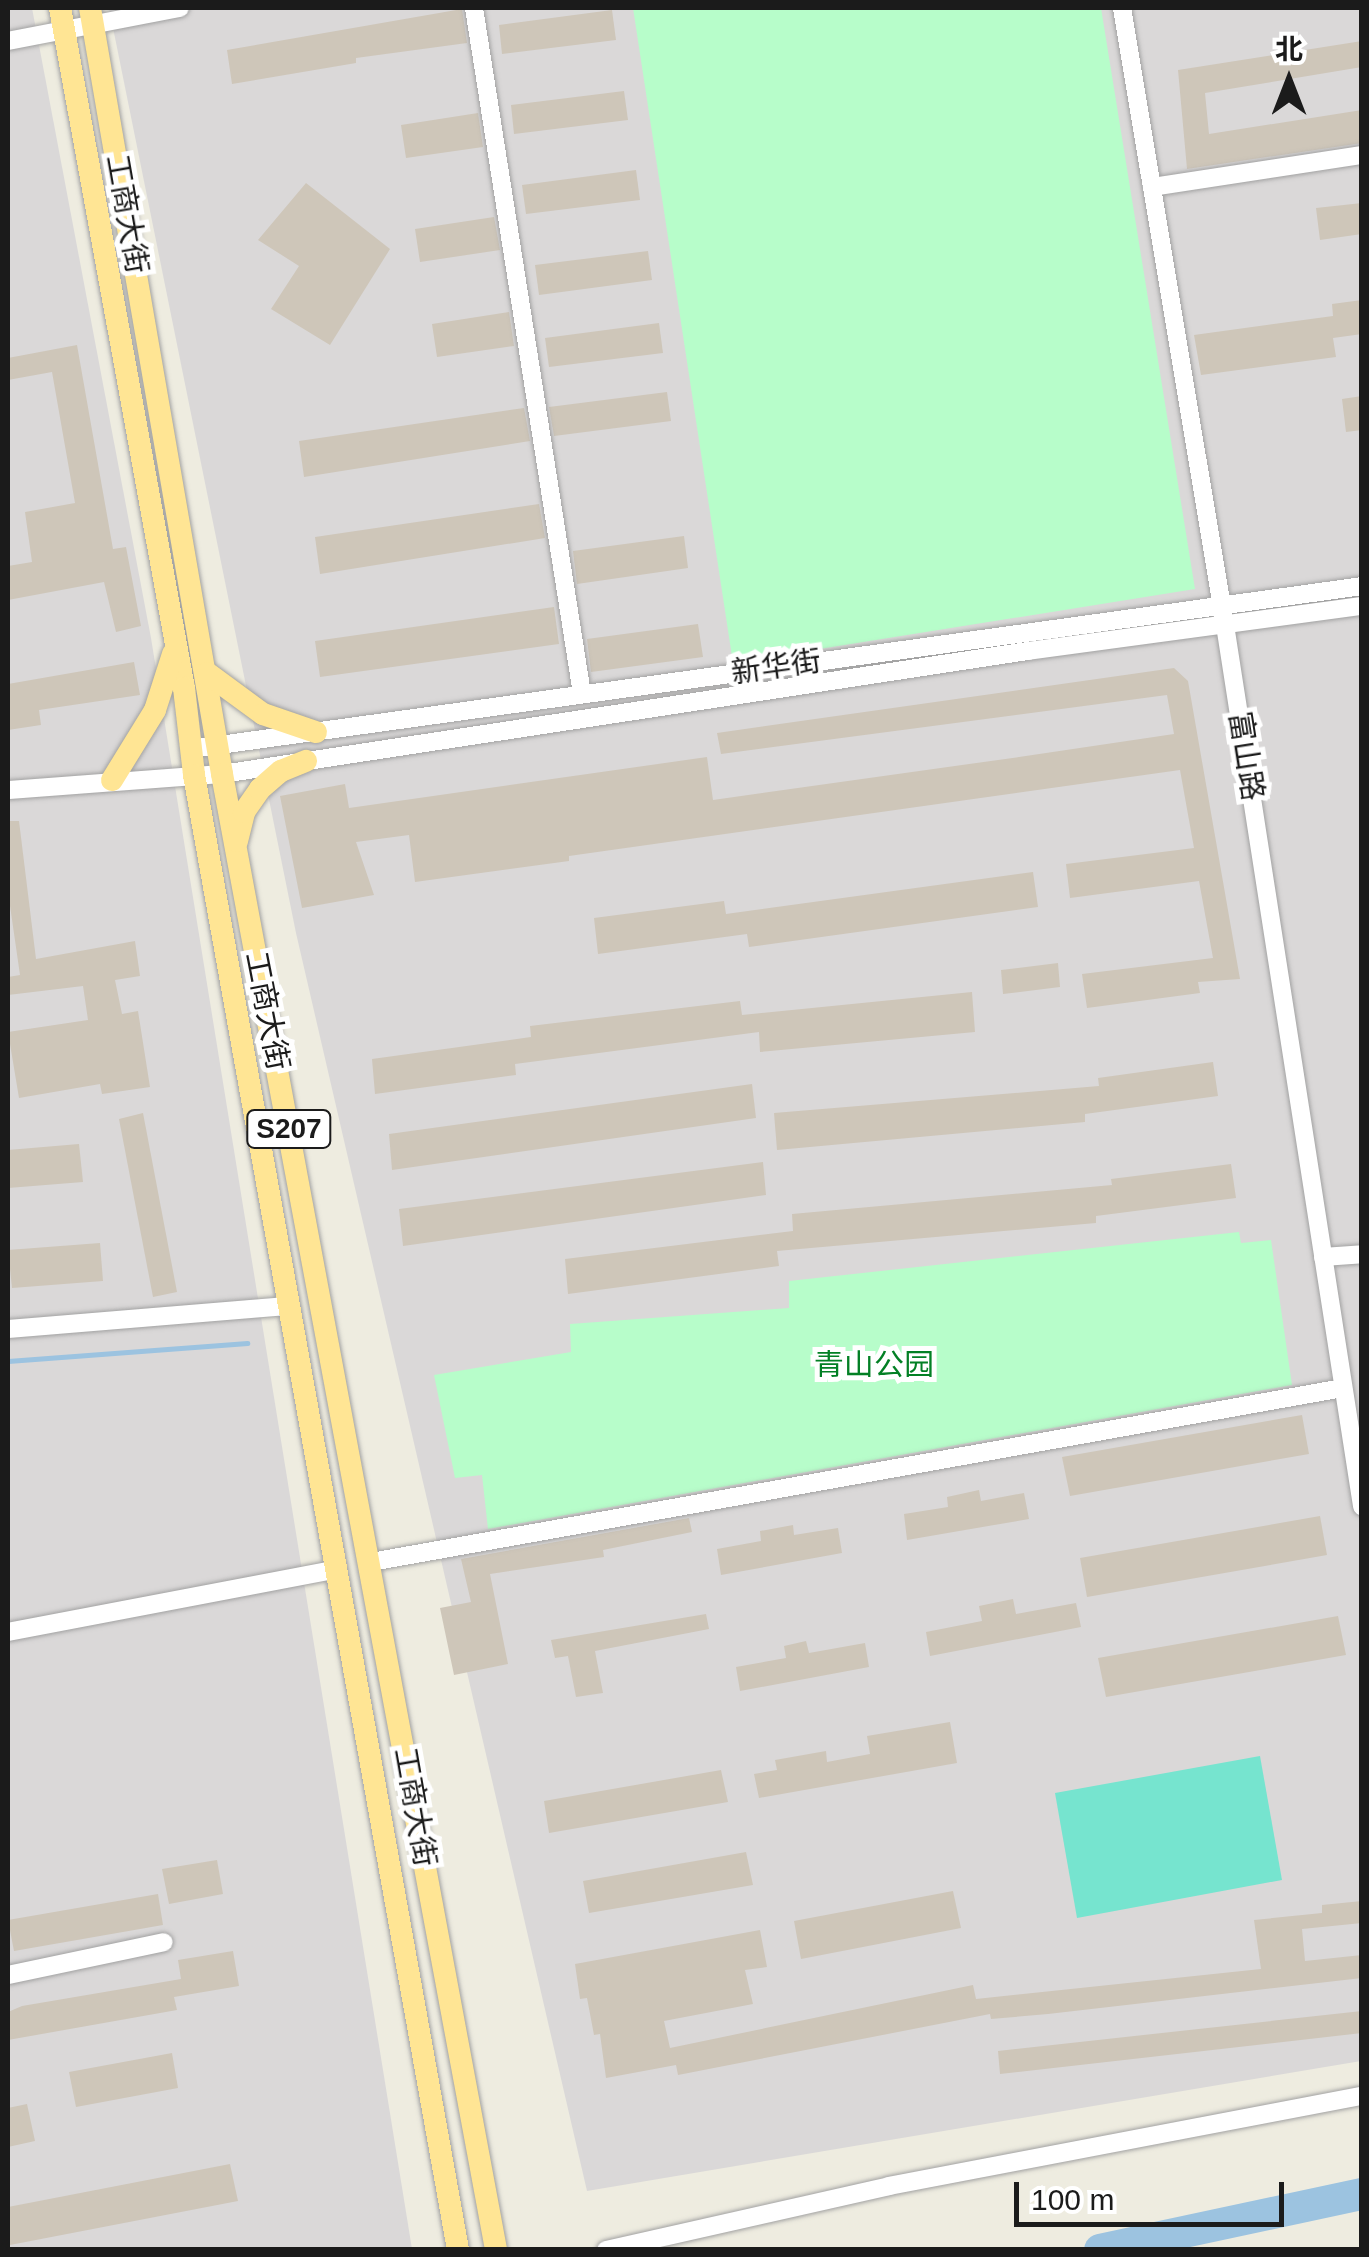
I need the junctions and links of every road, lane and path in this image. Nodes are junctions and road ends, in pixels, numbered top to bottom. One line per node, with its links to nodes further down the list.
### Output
1 (180, 8): 4 (street)
2 (474, 8): 15 (street)
3 (1122, 8): 8 (street, 富山路)
4 (92, 15): 5 (street); 14 (main road, 工商大街 / S207)
5 (62, 19): 6 (street); 13 (main road, 工商大街 / S207)
6 (8, 42)
7 (1362, 154): 8 (street)
8 (1152, 187): 10 (street, 富山路)
9 (1362, 586): 10 (street, 新华街)
10 (1222, 605): 12 (street, 富山路); 15 (street, 新华街)
11 (1362, 606): 12 (street, 新华街)
12 (1225, 625): 19 (street, 新华街); 26 (street, 富山路)
13 (176, 641): 18 (main road, 工商大街 / S207); 22 (main road)
14 (208, 672): 16 (main road); 17 (main road, 工商大街 / S207)
15 (582, 694): 16 (street, 新华街)
16 (316, 732): 17 (street, 新华街)
17 (218, 745): 18 (street, 新华街); 20 (main road, 工商大街 / S207)
18 (190, 749): 21 (main road, 工商大街 / S207)
19 (306, 761): 20 (street, 新华街); 24 (main road)
20 (222, 774): 21 (street, 新华街); 24 (main road, 工商大街 / S207)
21 (194, 775): 22 (street, 新华街); 27 (main road, 工商大街 / S207)
22 (112, 780): 23 (street, 新华街)
23 (8, 790)
24 (237, 854): 31 (main road, 工商大街 / S207)
25 (1362, 1254): 26 (street)
26 (1323, 1257): 29 (street, 富山路)
27 (290, 1306): 28 (street); 32 (main road, 工商大街 / S207)
28 (8, 1329)
29 (1343, 1388): 30 (street, 富山路); 31 (street)
30 (1362, 1506)
31 (371, 1562): 38 (main road, 工商大街 / S207)
32 (334, 1570): 33 (street); 37 (main road, 工商大街 / S207)
33 (8, 1632)
34 (164, 1942): 35 (street)
35 (8, 1974)
36 (1362, 2096): 39 (street)
37 (458, 2250)
38 (496, 2250)
39 (606, 2250)

